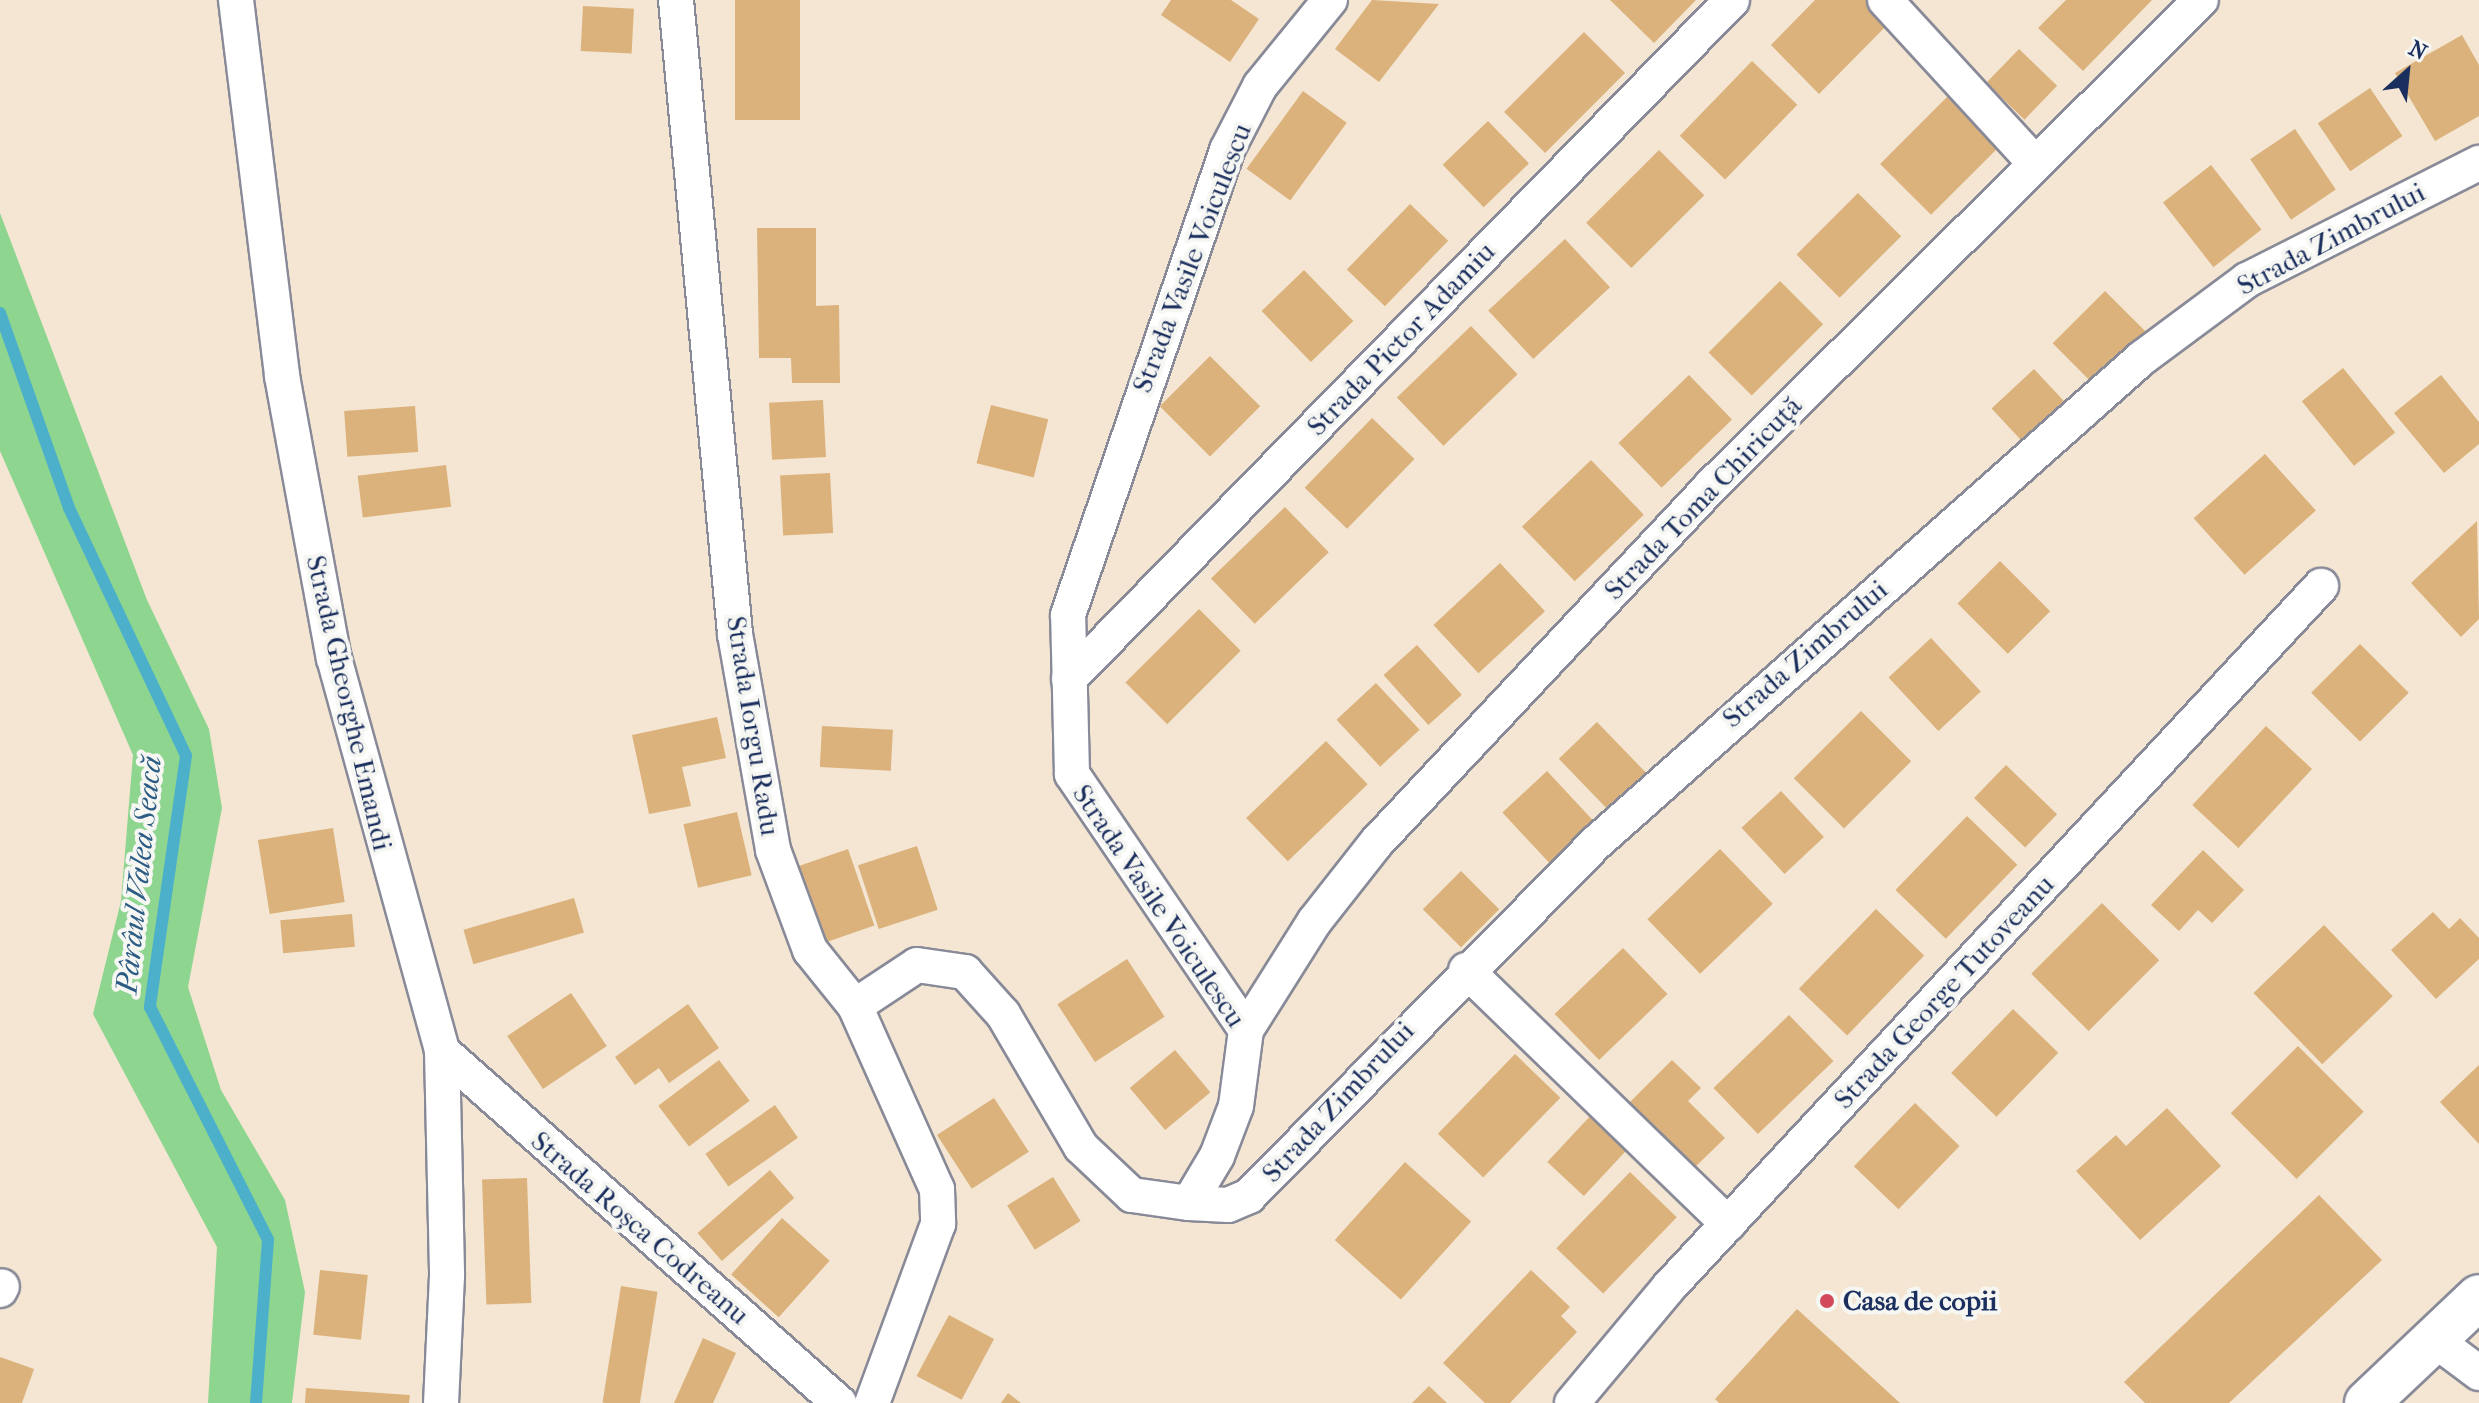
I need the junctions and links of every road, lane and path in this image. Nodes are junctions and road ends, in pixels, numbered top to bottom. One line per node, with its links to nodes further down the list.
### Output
1 (236, 0): 14 (street, Strada Gheorghe Emandi)
2 (676, 0): 12 (street, Strada Iorgu Radu)
3 (1330, 0): 10 (street, Strada Vasile Voiculescu)
4 (1732, 0): 10 (street, Strada Pictor Adamiu)
5 (1885, 0): 7 (street)
6 (2201, 0): 7 (street, Strada Toma Chiricuță)
7 (2034, 162): 13 (street, Strada Toma Chiricuță)
8 (2479, 163): 11 (street, Strada Zimbrului)
9 (2321, 586): 16 (street, Strada George Tutoveanu)
10 (1069, 679): 13 (street, Strada Vasile Voiculescu)
11 (1466, 970): 15 (street, Strada Zimbrului); 16 (street)
12 (855, 1006): 15 (street); 22 (street, Strada Iorgu Radu)
13 (1246, 1030): 15 (street, Strada Vasile Voiculescu)
14 (442, 1051): 20 (street, Strada Gheorghe Emandi); 21 (street, Strada Roșca Codreanu)
15 (1189, 1203)
16 (1728, 1224): 23 (street, Strada George Tutoveanu)
17 (2479, 1297): 18 (main road)
18 (2435, 1340): 19 (street); 24 (main road)
19 (2479, 1373)
20 (441, 1403)
21 (839, 1403)
22 (872, 1403)
23 (1572, 1403)
24 (2367, 1403)

